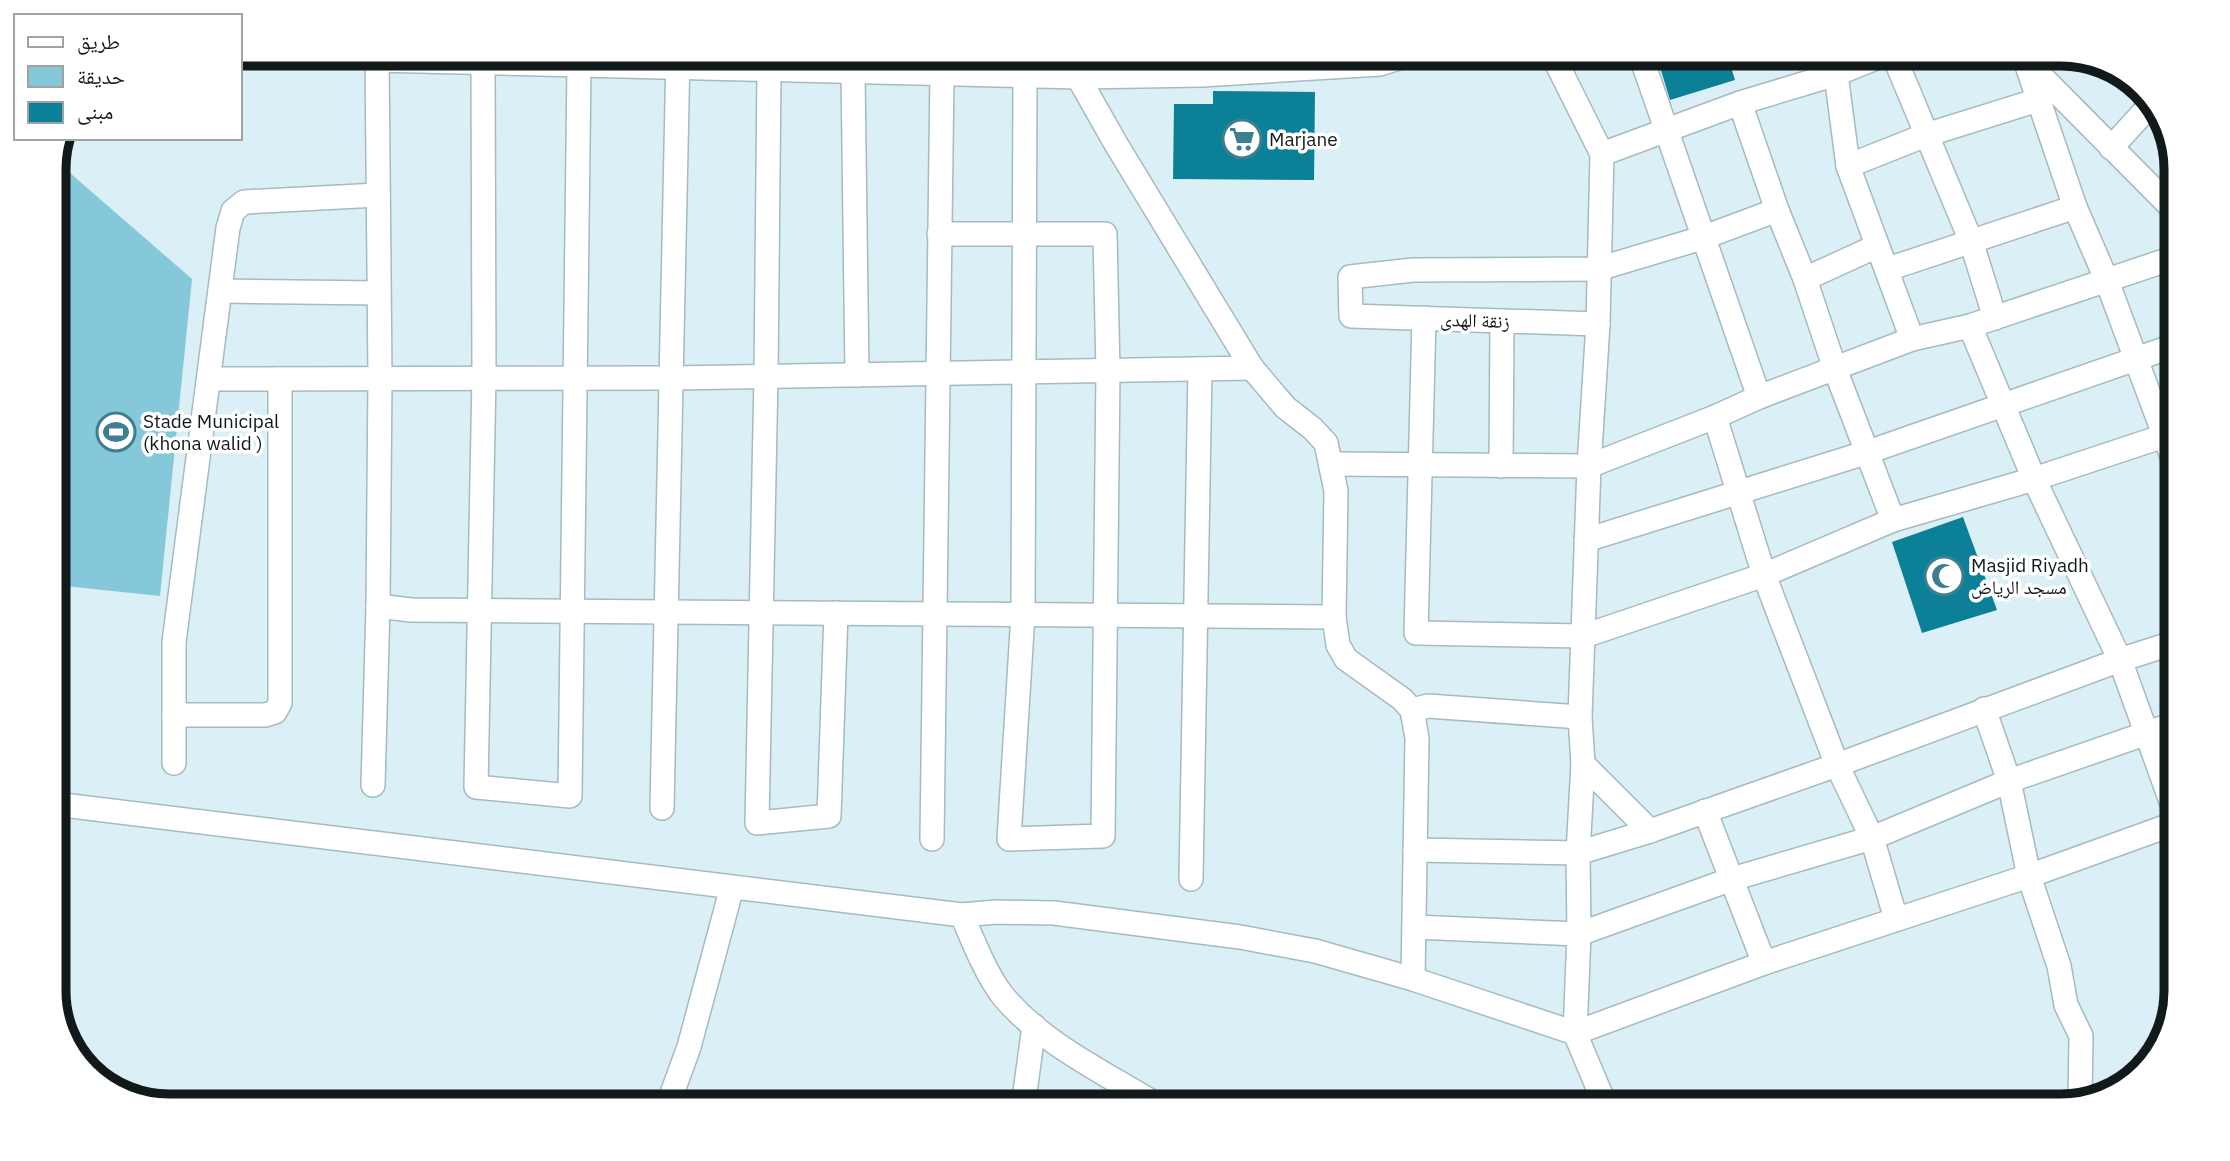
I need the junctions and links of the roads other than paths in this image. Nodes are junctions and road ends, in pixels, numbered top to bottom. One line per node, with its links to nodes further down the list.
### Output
1 (377, 66): 31 (street)
2 (484, 66): 62 (street)
3 (579, 66): 63 (street)
4 (678, 66): 64 (street)
5 (729, 66): 17 (street)
6 (799, 66): 17 (street)
7 (832, 66): 18 (street)
8 (1073, 66): 21 (street)
9 (1348, 66): 21 (street)
10 (1558, 66): 28 (street)
11 (1644, 66): 25 (street)
12 (1827, 66): 23 (street)
13 (1832, 66): 29 (street)
14 (1898, 66): 26 (street)
15 (2027, 66): 22 (street)
16 (2033, 66): 27 (street)
17 (769, 70): 61 (street)
18 (853, 72): 19 (street); 60 (street)
19 (942, 74): 20 (street); 35 (street)
20 (1025, 76): 21 (street); 34 (street)
21 (1080, 77): 54 (street)
22 (2038, 100): 26 (street); 32 (street)
23 (1740, 103): 25 (street); 33 (street)
24 (2145, 110): 27 (street)
25 (1665, 132): 28 (street); 36 (street)
26 (1926, 135): 29 (street); 37 (street)
27 (2110, 148): 30 (street)
28 (1602, 153): 40 (street)
29 (1849, 166): 38 (street)
30 (2163, 191)
31 (378, 195): 44 (street); 45 (street)
32 (2076, 207): 37 (street); 43 (street)
33 (1777, 210): 36 (street); 42 (street)
34 (1024, 233): 35 (street); 57 (street); 58 (street)
35 (939, 234): 59 (street)
36 (1702, 238): 40 (street); 68 (street)
37 (1971, 241): 41 (street); 47 (street)
38 (1877, 246): 41 (street); 42 (street)
39 (2163, 261): 43 (street)
40 (1598, 269): 46 (street, زنقة الهدى); 49 (street)
41 (1888, 269): 51 (street)
42 (1805, 279): 56 (street)
43 (2107, 281): 47 (street); 53 (street)
44 (220, 291): 45 (street); 66 (street)
45 (379, 293): 65 (street)
46 (1424, 318): 48 (street, زنقة الهدى); 75 (street)
47 (1995, 318): 50 (street)
48 (1502, 321): 49 (street, زنقة الهدى); 76 (street)
49 (1598, 324): 77 (street)
50 (1970, 326): 51 (street); 69 (street)
51 (1912, 339): 56 (street)
52 (2163, 349): 53 (street)
53 (2135, 359): 69 (street); 71 (street)
54 (1252, 368): 55 (street); 74 (street)
55 (1200, 369): 57 (street); 92 (street)
56 (1835, 369): 68 (street); 73 (street)
57 (1108, 370): 58 (street); 91 (street)
58 (1023, 372): 59 (street); 90 (street)
59 (937, 373): 60 (street); 89 (street)
60 (857, 375): 61 (street)
61 (766, 376): 64 (street); 87 (street)
62 (484, 377): 63 (street); 65 (street); 84 (street)
63 (575, 377): 64 (street); 85 (street)
64 (671, 377): 86 (street)
65 (380, 378): 67 (street); 83 (street)
66 (209, 379): 67 (street); 99 (street)
67 (280, 379): 99 (street)
68 (1759, 397): 70 (street)
69 (2003, 404): 73 (street); 78 (street)
70 (1715, 417): 77 (street); 79 (street)
71 (2163, 420)
72 (2163, 436): 78 (street)
73 (1868, 452): 79 (street); 80 (street)
74 (1331, 464): 75 (street); 93 (street)
75 (1420, 466): 76 (street); 94 (street)
76 (1501, 466): 77 (street)
77 (1588, 466): 81 (street)
78 (2034, 479): 80 (street); 96 (street)
79 (1738, 492): 81 (street); 82 (street)
80 (1893, 520): 82 (street)
81 (1586, 540): 94 (street)
82 (1764, 575): 94 (street); 105 (street)
83 (378, 606): 84 (street); 108 (street)
84 (479, 610): 85 (street); 85 (street)
85 (572, 611): 86 (street)
86 (666, 612): 87 (street); 110 (street)
87 (762, 612): 88 (street); 88 (street)
88 (836, 613): 89 (street)
89 (934, 614): 90 (street); 115 (street)
90 (1023, 614): 91 (street); 91 (street)
91 (1105, 615): 92 (street)
92 (1195, 616): 93 (street); 119 (street)
93 (1334, 617): 98 (street)
94 (1584, 636): 100 (street)
95 (2164, 646): 96 (street)
96 (2120, 660): 97 (street); 102 (street)
97 (1984, 709): 105 (street); 106 (street)
98 (1412, 710): 100 (street); 116 (street)
99 (174, 715): 103 (street)
100 (1580, 717): 104 (street)
101 (2164, 727): 102 (street)
102 (2146, 733): 106 (street); 107 (street)
103 (174, 762)
104 (1583, 764): 113 (street); 117 (street)
105 (1837, 765): 111 (street); 114 (street)
106 (2009, 781): 114 (street); 118 (street)
107 (2164, 781)
108 (373, 785)
109 (67, 805): 121 (street)
110 (662, 808)
111 (1705, 811): 113 (street); 120 (street)
112 (2164, 826): 118 (street)
113 (1650, 831): 117 (street)
114 (1872, 838): 120 (street); 123 (street)
115 (932, 839)
116 (1415, 850): 117 (street); 124 (street)
117 (1578, 853): 125 (street)
118 (2029, 876): 123 (street); 130 (street)
119 (1191, 879)
120 (1732, 879): 125 (street); 126 (street)
121 (732, 887): 122 (street); 131 (street)
122 (962, 915): 127 (street); 128 (street)
123 (1896, 919): 126 (street)
124 (1414, 927): 125 (street); 127 (street)
125 (1579, 934): 129 (street)
126 (1764, 962): 129 (street)
127 (1413, 979): 129 (street)
128 (1034, 1026): 132 (street); 133 (street)
129 (1574, 1033): 134 (street)
130 (2080, 1093)
131 (672, 1094)
132 (1025, 1094)
133 (1138, 1094)
134 (1600, 1094)

